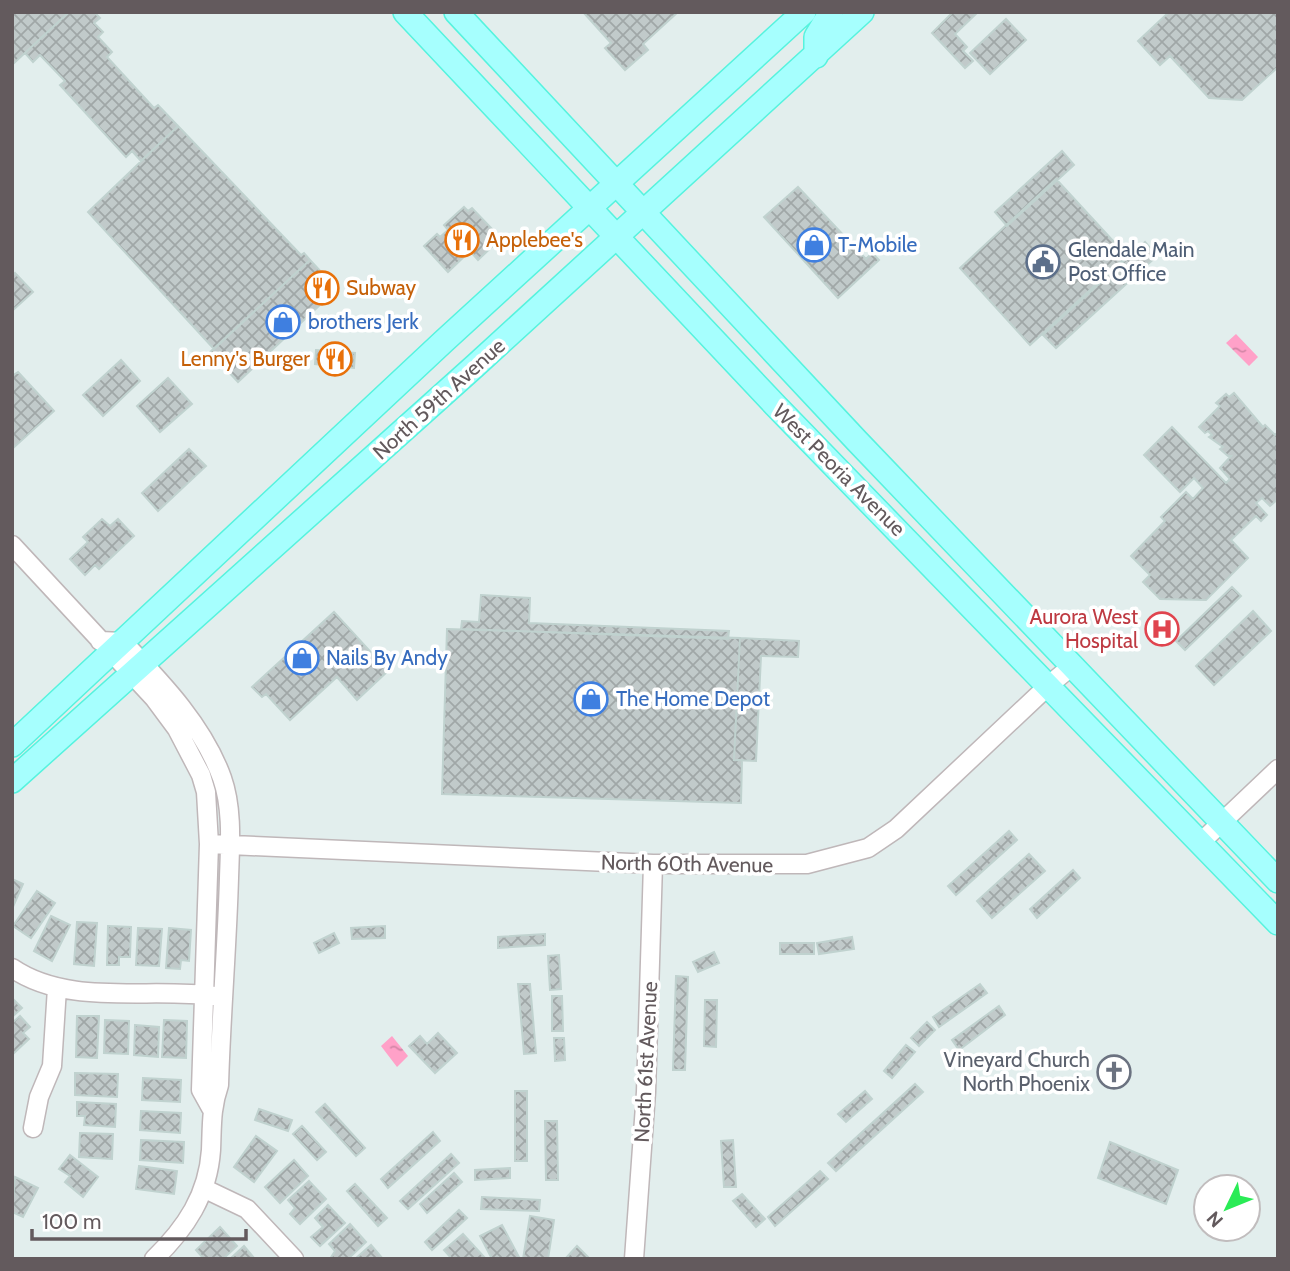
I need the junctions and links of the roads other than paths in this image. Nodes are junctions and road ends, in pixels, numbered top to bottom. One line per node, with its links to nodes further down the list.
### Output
1 (405, 12): 8 (main road, West Peoria Avenue)
2 (456, 12): 7 (main road, West Peoria Avenue)
3 (804, 12): 7 (main road, North 59th Avenue)
4 (831, 12): 6 (main road)
5 (862, 12): 6 (main road, North 59th Avenue)
6 (816, 56): 9 (main road, North 59th Avenue)
7 (616, 183): 8 (main road, North 59th Avenue); 9 (main road, West Peoria Avenue)
8 (587, 209): 10 (main road, West Peoria Avenue); 14 (main road, North 59th Avenue)
9 (644, 212): 10 (main road, North 59th Avenue); 11 (main road, West Peoria Avenue)
10 (615, 239): 12 (main road, West Peoria Avenue); 16 (main road, North 59th Avenue)
11 (851, 435): 12 (main road); 15 (main road, West Peoria Avenue)
12 (827, 458): 17 (main road, West Peoria Avenue)
13 (12, 545): 14 (street)
14 (111, 645): 16 (street); 18 (main road, North 59th Avenue)
15 (1072, 666): 17 (street, North 60th Avenue); 21 (main road, West Peoria Avenue)
16 (138, 670): 20 (main road, North 59th Avenue); 23 (street); 24 (street)
17 (1049, 685): 22 (main road, West Peoria Avenue); 25 (street, North 60th Avenue)
18 (12, 745)
19 (1278, 769): 21 (street)
20 (12, 781)
21 (1221, 822): 22 (street); 26 (main road, West Peoria Avenue)
22 (1200, 843): 27 (main road, West Peoria Avenue)
23 (209, 845): 24 (street, North 60th Avenue); 30 (street)
24 (230, 846): 25 (street, North 60th Avenue); 31 (street)
25 (653, 864): 37 (street, North 61st Avenue)
26 (1278, 881)
27 (1278, 923)
28 (12, 968): 29 (street)
29 (57, 988): 30 (street); 33 (street)
30 (205, 995): 31 (street); 32 (street)
31 (223, 998): 32 (street)
32 (211, 1108): 34 (street)
33 (33, 1128)
34 (203, 1188): 35 (street); 36 (street)
35 (154, 1259)
36 (295, 1259)
37 (634, 1259)

